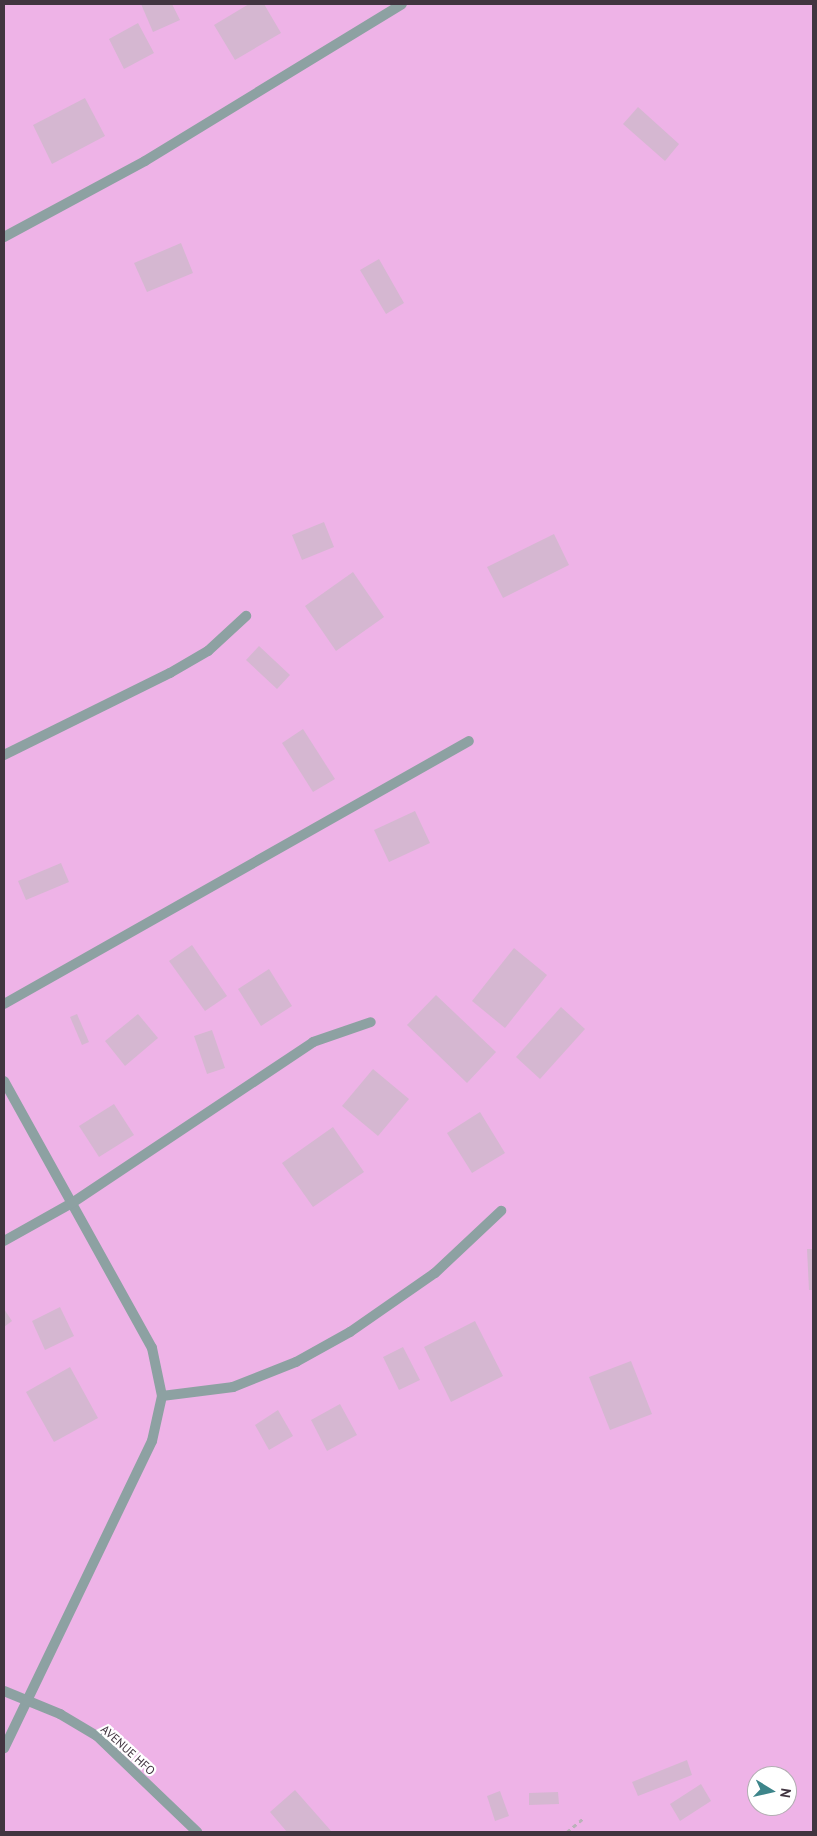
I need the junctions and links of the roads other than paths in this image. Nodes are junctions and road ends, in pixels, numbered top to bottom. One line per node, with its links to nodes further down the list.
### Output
1 (402, 4): 2 (street)
2 (4, 237)
3 (246, 616): 5 (street)
4 (469, 741): 6 (street)
5 (4, 755)
6 (4, 1004)
7 (370, 1022): 9 (street)
8 (4, 1081): 9 (street)
9 (72, 1203): 11 (street); 12 (street)
10 (501, 1211): 12 (street)
11 (4, 1242)
12 (162, 1396): 14 (street)
13 (4, 1691): 14 (street, AVENUE HFO)
14 (25, 1703): 15 (street); 16 (street, AVENUE HFO)
15 (4, 1748)
16 (197, 1832)

